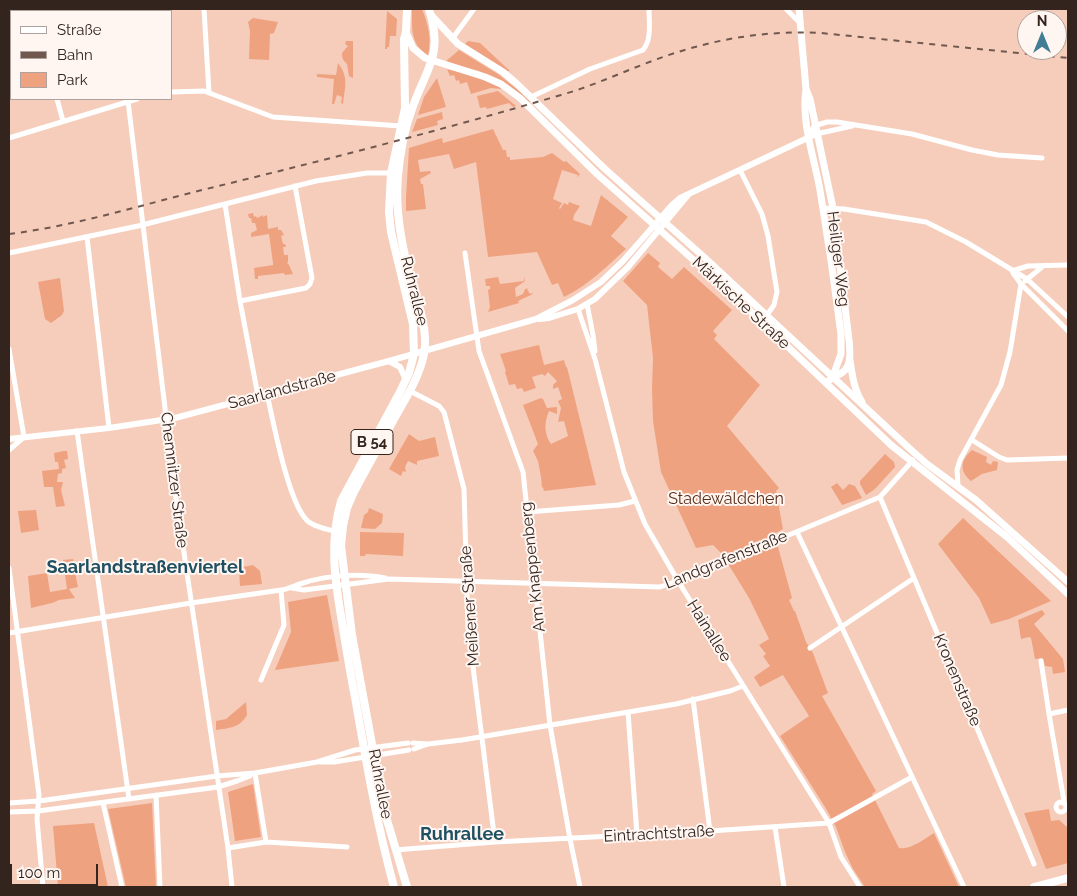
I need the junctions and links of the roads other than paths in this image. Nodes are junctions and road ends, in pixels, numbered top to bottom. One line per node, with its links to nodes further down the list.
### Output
1 (204, 9): 14 (street)
2 (407, 9): 9 (main road, Ruhrallee / B 54)
3 (474, 9): 10 (street)
4 (649, 9): 15 (street)
5 (786, 9): 8 (street)
6 (799, 9): 8 (main road, Heiliger Weg)
7 (430, 12): 10 (main road, Märkische Straße); 11 (main road, Ruhrallee / B 54)
8 (801, 24): 12 (main road, Heiliger Weg)
9 (406, 32): 11 (main road, Märkische Straße); 20 (main road, Ruhrallee / B 54)
10 (452, 39): 15 (main road, Märkische Straße)
11 (432, 61): 35 (main road, Märkische Straße); 54 (main road, Ruhrallee / B 54)
12 (806, 88): 21 (main road, Heiliger Weg); 24 (main road, Heiliger Weg)
13 (172, 92): 14 (street)
14 (209, 93): 20 (street)
15 (530, 97): 33 (main road, Märkische Straße)
16 (58, 100): 19 (street)
17 (129, 100): 19 (street)
18 (133, 100): 34 (street, Chemnitzer Straße)
19 (62, 118): 25 (street)
20 (402, 126): 28 (main road, Ruhrallee / B 54)
21 (814, 126): 22 (street); 23 (main road, Heiliger Weg); 24 (street)
22 (855, 126): 23 (street); 26 (street)
23 (816, 134): 24 (street); 32 (main road, Heiliger Weg)
24 (808, 137): 27 (street); 31 (main road, Heiliger Weg)
25 (9, 138)
26 (1042, 158)
27 (740, 170): 33 (street); 48 (street)
28 (391, 173): 29 (street); 55 (main road, Ruhrallee / B 54)
29 (295, 186): 30 (street); 45 (street)
30 (225, 204): 34 (street); 45 (street)
31 (822, 208): 32 (street); 59 (main road, Heiliger Weg)
32 (833, 208): 41 (street); 56 (main road, Heiliger Weg)
33 (663, 221): 35 (street); 48 (main road, Märkische Straße)
34 (144, 225): 36 (street); 66 (street, Chemnitzer Straße)
35 (658, 228): 44 (street, Saarlandstraße); 46 (street, Saarlandstraße); 61 (main road, Märkische Straße)
36 (87, 238): 37 (street); 67 (street)
37 (9, 253)
38 (465, 253): 52 (street, Am Knappenberg)
39 (1068, 265): 40 (street)
40 (1044, 266): 41 (street); 42 (street)
41 (1012, 271): 42 (street); 43 (street)
42 (1027, 279): 43 (street); 49 (street)
43 (1021, 284): 51 (street); 71 (street)
44 (581, 296): 46 (street, Hainallee); 47 (street); 50 (street, Saarlandstraße)
45 (240, 301): 64 (street)
46 (587, 304): 47 (street, Saarlandstraße); 57 (street, Hainallee)
47 (578, 309): 50 (street, Saarlandstraße); 57 (street, Hainallee)
48 (767, 316): 59 (main road, Märkische Straße)
49 (1068, 317)
50 (536, 319): 52 (street, Saarlandstraße)
51 (1068, 331)
52 (476, 336): 54 (street, Saarlandstraße); 79 (street, Am Knappenberg)
53 (9, 349): 69 (street)
54 (425, 351): 55 (street, Saarlandstraße); 62 (main road, Ruhrallee / B 54)
55 (414, 354): 58 (street, Saarlandstraße); 60 (main road, Ruhrallee / B 54)
56 (850, 356): 59 (main road, Heiliger Weg); 65 (main road)
57 (595, 359): 78 (street, Hainallee)
58 (390, 361): 60 (street); 63 (street, Saarlandstraße)
59 (833, 376): 61 (main road, Heiliger Weg); 65 (main road, Märkische Straße)
60 (406, 380): 80 (main road, Ruhrallee / B 54)
61 (826, 383): 75 (main road, Märkische Straße)
62 (410, 390): 83 (main road, Ruhrallee / B 54); 88 (street, Meißener Straße)
63 (267, 394): 64 (street, Saarlandstraße); 80 (street)
64 (258, 396): 66 (street, Saarlandstraße)
65 (865, 407): 73 (main road, Märkische Straße)
66 (165, 420): 67 (street, Saarlandstraße); 96 (street, Chemnitzer Straße)
67 (109, 428): 68 (street, Saarlandstraße)
68 (77, 431): 69 (street, Saarlandstraße); 97 (street)
69 (24, 437): 70 (street, Saarlandstraße); 72 (street)
70 (9, 439)
71 (972, 440): 74 (street); 76 (street)
72 (9, 450)
73 (917, 455): 75 (street, Landgrafenstraße); 76 (main road, Märkische Straße)
74 (1068, 458)
75 (911, 463): 77 (street, Landgrafenstraße); 95 (main road, Märkische Straße)
76 (958, 486): 89 (main road, Märkische Straße)
77 (880, 497): 81 (street, Landgrafenstraße); 85 (street, Kronenstraße)
78 (635, 501): 79 (street); 87 (street, Hainallee)
79 (527, 512): 90 (street, Am Knappenberg)
80 (334, 531): 84 (main road, Ruhrallee / B 54)
81 (797, 532): 87 (street, Landgrafenstraße); 98 (street)
82 (9, 568): 99 (street)
83 (345, 576): 84 (street, Landgrafenstraße); 86 (street, Landgrafenstraße); 91 (main road, Ruhrallee / B 54)
84 (334, 577): 92 (main road, Ruhrallee / B 54); 93 (street, Landgrafenstraße)
85 (914, 578): 98 (street); 142 (street, Kronenstraße)
86 (389, 579): 88 (street, Landgrafenstraße); 91 (street, Landgrafenstraße)
87 (678, 581): 90 (street, Landgrafenstraße); 106 (street, Hainallee)
88 (467, 582): 90 (street, Landgrafenstraße); 112 (street, Meißener Straße)
89 (1068, 582)
90 (534, 584): 111 (street, Am Knappenberg)
91 (346, 585): 92 (street, Landgrafenstraße); 104 (main road, Ruhrallee / B 54)
92 (336, 586): 93 (street, Landgrafenstraße); 105 (main road, Ruhrallee / B 54)
93 (292, 588): 94 (street, Landgrafenstraße)
94 (281, 590): 96 (street, Landgrafenstraße); 103 (street)
95 (1068, 594)
96 (191, 603): 97 (street, Landgrafenstraße); 119 (street, Chemnitzer Straße)
97 (104, 618): 99 (street, Landgrafenstraße); 122 (street)
98 (841, 627): 101 (street); 120 (street)
99 (18, 631): 100 (street, Landgrafenstraße); 125 (street)
100 (9, 633)
101 (810, 648)
102 (1040, 661): 110 (street)
103 (261, 680)
104 (360, 680): 105 (main road); 115 (main road, Ruhrallee / B 54)
105 (352, 681): 114 (main road, Ruhrallee / B 54)
106 (743, 686): 107 (street); 131 (street, Hainallee)
107 (693, 699): 109 (street); 133 (street)
108 (1068, 710): 110 (street)
109 (628, 712): 111 (street); 134 (street)
110 (1049, 714): 128 (street)
111 (550, 725): 112 (street); 135 (street, Am Knappenberg)
112 (482, 737): 113 (street); 137 (street, Meißener Straße)
113 (428, 744): 115 (street); 115 (street)
114 (364, 749): 115 (street); 116 (main road, Ruhrallee / B 54); 117 (street)
115 (374, 752): 116 (street); 141 (main road, Ruhrallee / B 54)
116 (366, 757): 117 (street); 138 (main road, Ruhrallee / B 54)
117 (317, 762): 118 (street)
118 (254, 773): 119 (street); 121 (street); 136 (street)
119 (217, 776): 121 (street, Chemnitzer Straße); 122 (street)
120 (912, 777): 131 (street, Eintrachtstraße); 153 (street)
121 (218, 786): 123 (street); 140 (street, Chemnitzer Straße)
122 (128, 789): 124 (street); 125 (street)
123 (156, 795): 124 (street); 146 (street)
124 (129, 799): 126 (street)
125 (39, 802): 127 (street); 129 (street)
126 (103, 802): 129 (street); 145 (street)
127 (9, 803)
128 (1063, 803)
129 (38, 811): 130 (street); 144 (street)
130 (9, 812)
131 (829, 823): 132 (street, Eintrachtstraße); 152 (street, Hainallee)
132 (776, 827): 133 (street, Eintrachtstraße); 151 (street)
133 (710, 831): 134 (street, Eintrachtstraße)
134 (637, 835): 135 (street, Eintrachtstraße)
135 (570, 839): 137 (street, Eintrachtstraße); 150 (street, Am Knappenberg)
136 (266, 842): 139 (street); 140 (street)
137 (495, 842): 141 (street, Eintrachtstraße)
138 (383, 844): 141 (main road); 148 (main road, Ruhrallee / B 54)
139 (347, 847)
140 (228, 848): 147 (street, Chemnitzer Straße)
141 (395, 850): 149 (main road, Ruhrallee / B 54)
142 (1034, 864)
143 (1068, 878): 154 (main road)
144 (43, 887)
145 (122, 887)
146 (160, 887)
147 (232, 887)
148 (394, 887)
149 (407, 887)
150 (580, 887)
151 (784, 887)
152 (860, 887)
153 (964, 887)
154 (1034, 887)

